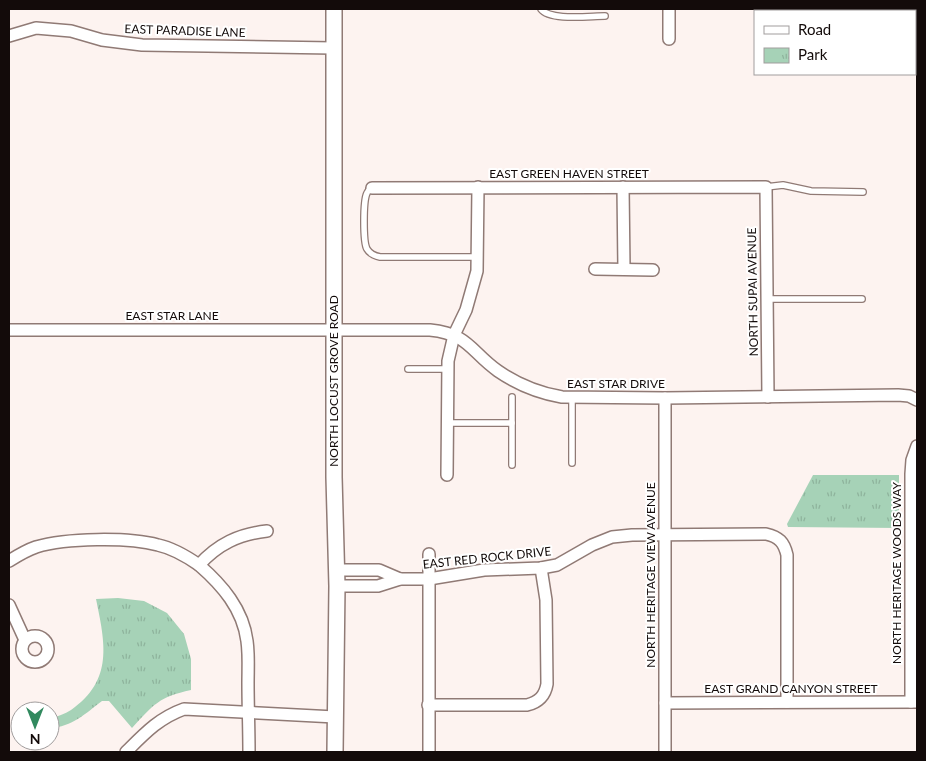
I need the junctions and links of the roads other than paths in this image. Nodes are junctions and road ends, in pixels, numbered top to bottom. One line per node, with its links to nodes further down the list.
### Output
1 (334, 9): 7 (main road, NORTH LOCUST GROVE ROAD)
2 (541, 9): 4 (lane)
3 (669, 9): 6 (street)
4 (605, 16)
5 (9, 36): 7 (street, EAST PARADISE LANE)
6 (669, 38)
7 (333, 48): 20 (main road, NORTH LOCUST GROVE ROAD)
8 (623, 187): 9 (street, EAST GREEN HAVEN STREET); 11 (street, EAST GREEN HAVEN STREET); 15 (street)
9 (766, 187): 12 (lane); 17 (street, NORTH SUPAI AVENUE)
10 (372, 188): 11 (street, EAST GREEN HAVEN STREET); 13 (lane)
11 (478, 188): 13 (street)
12 (863, 192)
13 (478, 257): 21 (street)
14 (595, 269): 15 (street)
15 (624, 269): 16 (street)
16 (653, 270)
17 (767, 299): 18 (lane); 25 (street, NORTH SUPAI AVENUE)
18 (862, 299)
19 (9, 330): 20 (street, EAST STAR LANE)
20 (334, 330): 21 (street, EAST STAR DRIVE); 42 (main road, NORTH LOCUST GROVE ROAD)
21 (454, 335): 23 (street); 26 (street, EAST STAR DRIVE)
22 (408, 369): 23 (lane)
23 (448, 369): 29 (street)
24 (512, 397): 30 (lane)
25 (768, 397): 27 (street, EAST STAR DRIVE); 28 (street, EAST STAR DRIVE)
26 (572, 398): 27 (street, EAST STAR DRIVE); 32 (lane)
27 (665, 398): 37 (street, NORTH HERITAGE VIEW AVENUE)
28 (917, 400)
29 (447, 423): 30 (lane); 34 (street)
30 (512, 423): 33 (lane)
31 (917, 446): 36 (street, NORTH HERITAGE WOODS WAY)
32 (572, 463)
33 (512, 465)
34 (447, 475)
35 (267, 531): 40 (street)
36 (914, 533): 49 (street, NORTH HERITAGE WOODS WAY)
37 (665, 534): 41 (street, EAST RED ROCK DRIVE); 48 (street, EAST RED ROCK DRIVE); 50 (street, NORTH HERITAGE VIEW AVENUE)
38 (429, 554): 44 (street)
39 (9, 561): 40 (street)
40 (199, 565): 52 (street)
41 (540, 568): 44 (street, EAST RED ROCK DRIVE); 51 (street)
42 (337, 570): 43 (street, EAST RED ROCK DRIVE); 45 (main road, NORTH LOCUST GROVE ROAD)
43 (400, 579): 44 (street, EAST RED ROCK DRIVE); 45 (street, EAST RED ROCK DRIVE)
44 (429, 579): 51 (street)
45 (337, 586): 53 (main road, NORTH LOCUST GROVE ROAD)
46 (9, 605): 47 (street)
47 (25, 640)
48 (787, 702): 49 (street, EAST GRAND CANYON STREET); 50 (street, EAST GRAND CANYON STREET)
49 (914, 702)
50 (665, 703): 58 (street, NORTH HERITAGE VIEW AVENUE)
51 (428, 705): 57 (street)
52 (249, 712): 53 (street); 54 (street); 55 (street)
53 (335, 717): 56 (main road, NORTH LOCUST GROVE ROAD)
54 (126, 752)
55 (249, 752)
56 (335, 752)
57 (428, 752)
58 (665, 752)

